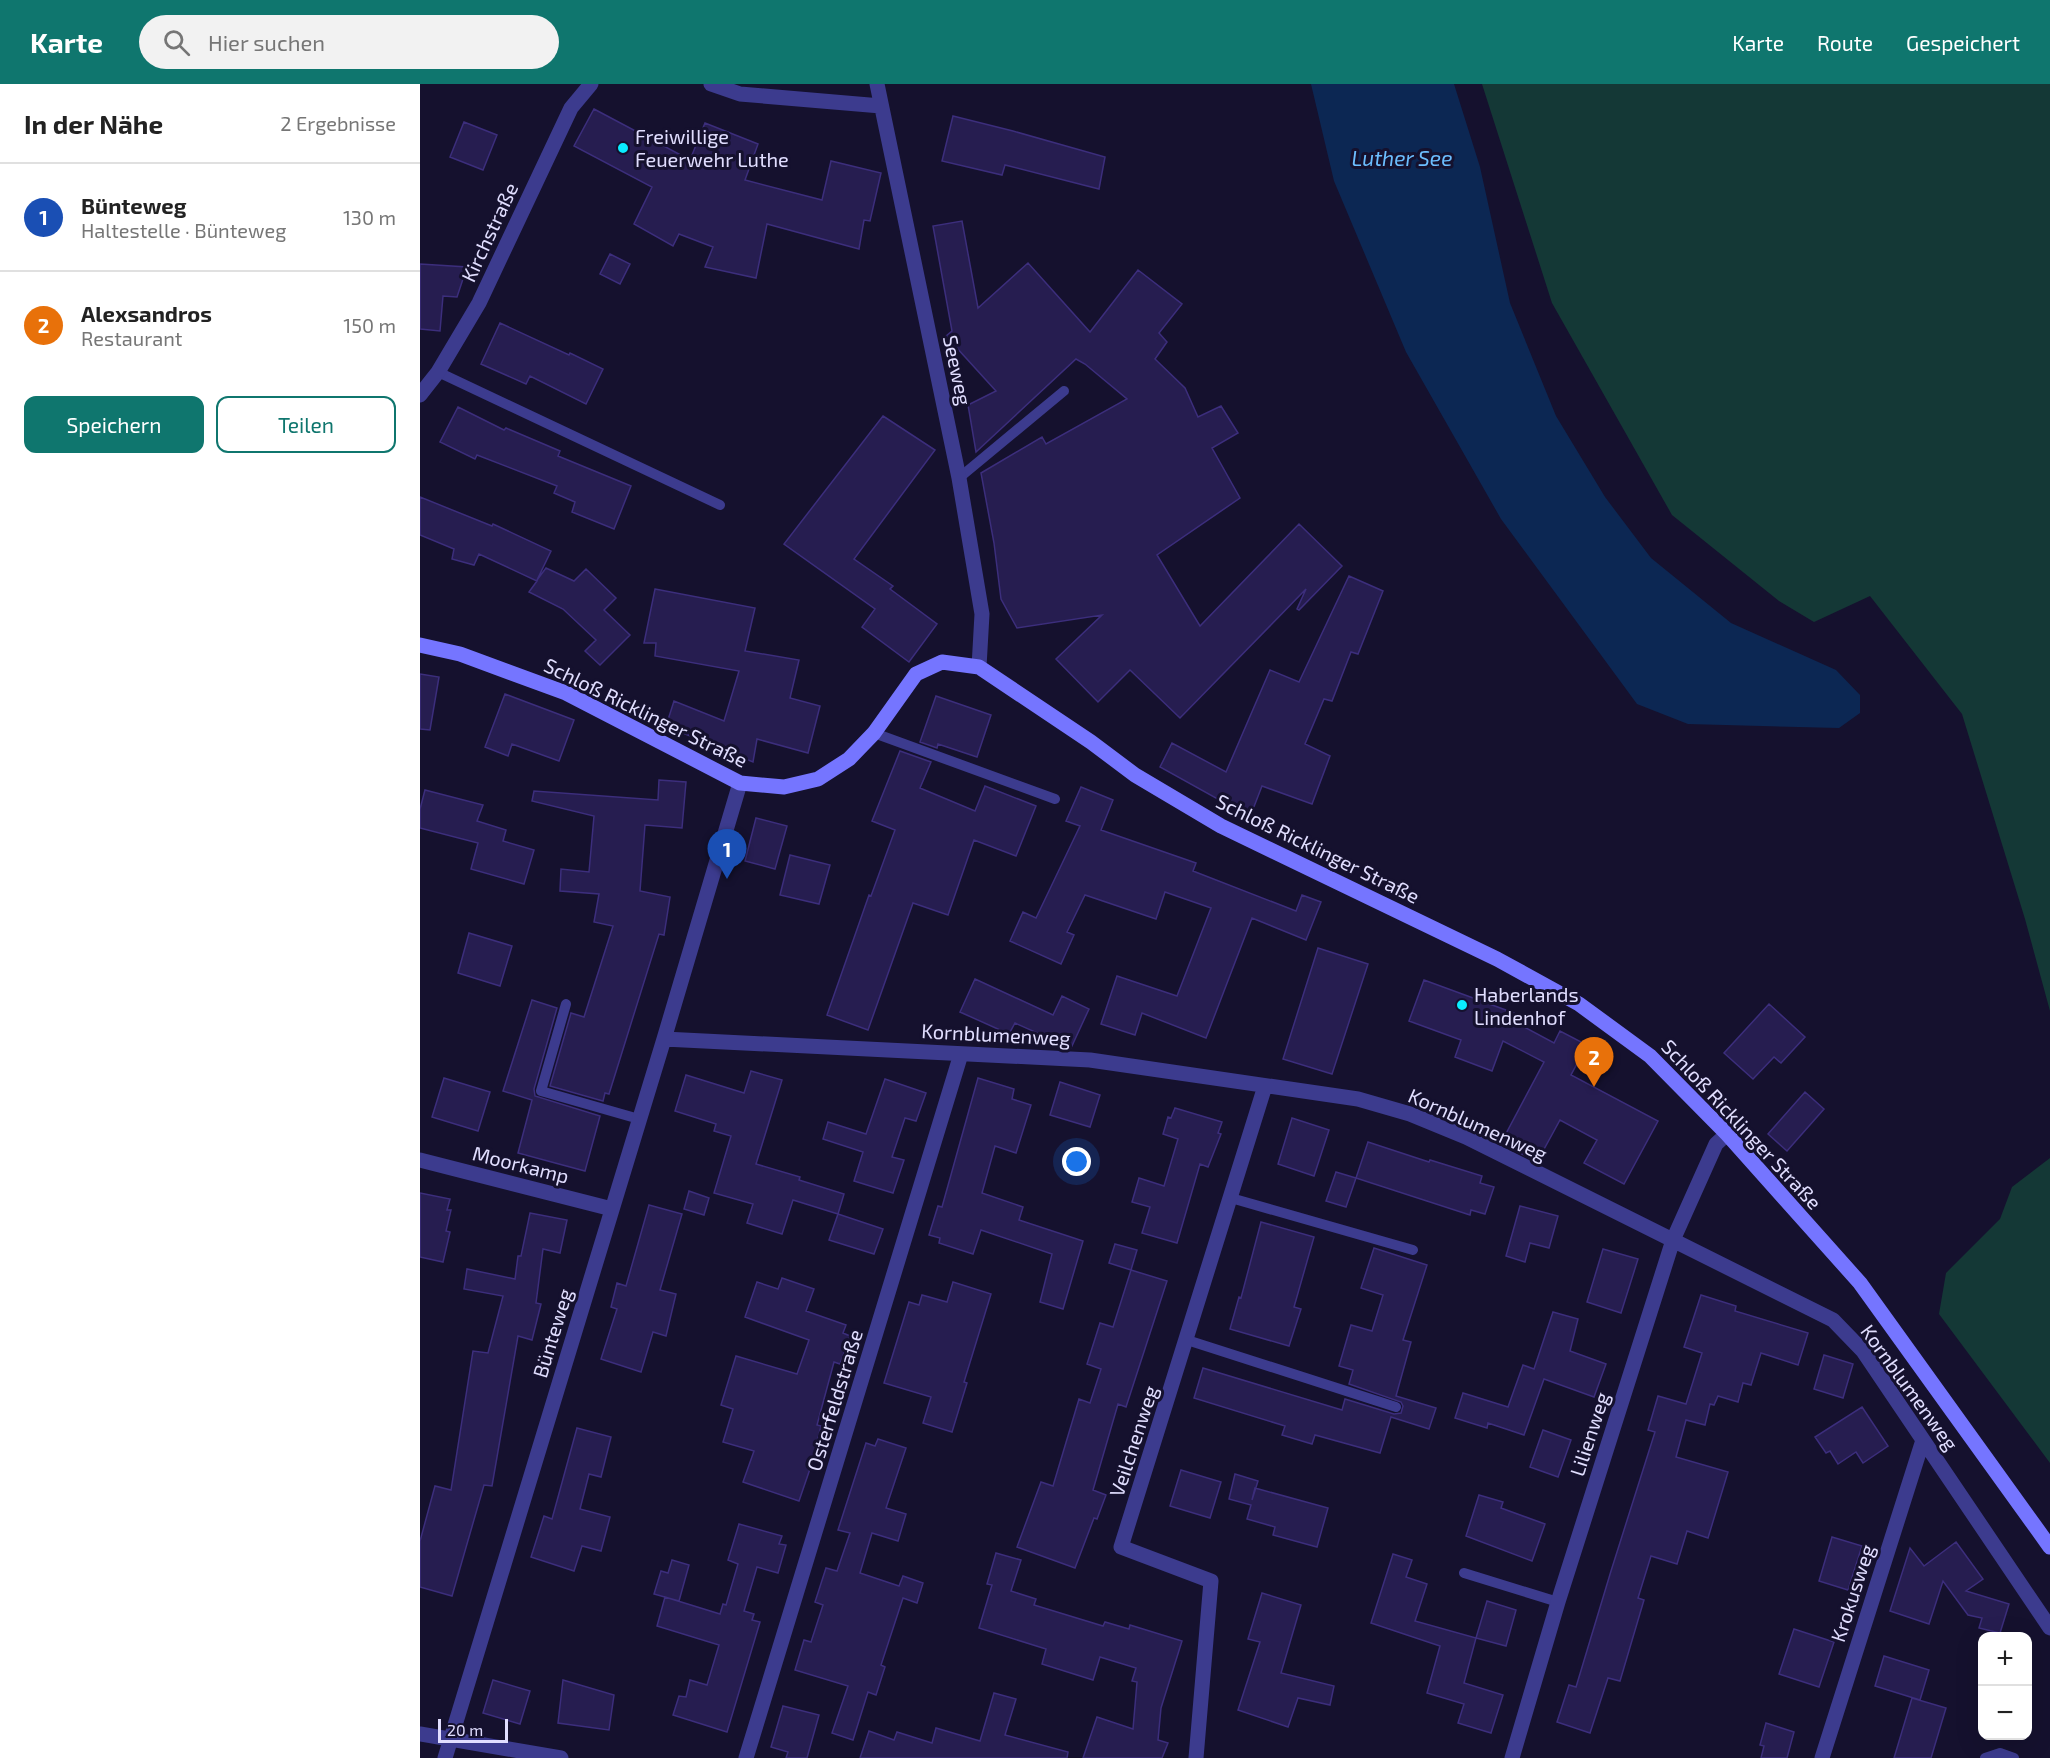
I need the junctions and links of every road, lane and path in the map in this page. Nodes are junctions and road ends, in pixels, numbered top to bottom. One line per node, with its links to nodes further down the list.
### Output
1 (591, 84): 5 (street, Kirchstraße)
2 (711, 84): 4 (street)
3 (877, 84): 4 (street, Seeweg)
4 (881, 106): 8 (street, Seeweg)
5 (438, 372): 7 (street, Kirchstraße); 9 (lane)
6 (1064, 391): 8 (lane)
7 (420, 395)
8 (958, 478): 11 (street, Seeweg)
9 (720, 505)
10 (420, 645): 13 (street, Schloß Ricklinger Straße)
11 (979, 668): 12 (street, Schloß Ricklinger Straße); 20 (street, Schloß Ricklinger Straße)
12 (874, 732): 13 (street, Schloß Ricklinger Straße); 14 (lane)
13 (740, 783): 16 (street, Bünteweg)
14 (1055, 799)
15 (566, 1004): 19 (lane)
16 (664, 1039): 17 (street, Kornblumenweg); 19 (street, Bünteweg)
17 (961, 1054): 18 (street, Kornblumenweg); 37 (street, Osterfeldstraße)
18 (1266, 1086): 22 (street, Veilchenweg); 24 (street, Kornblumenweg)
19 (639, 1119): 23 (street, Bünteweg)
20 (1728, 1134): 24 (street, Lilienweg); 29 (street, Schloß Ricklinger Straße)
21 (420, 1161): 23 (street, Moorkamp)
22 (1231, 1198): 25 (lane); 26 (street, Veilchenweg)
23 (612, 1209): 34 (street, Bünteweg)
24 (1672, 1240): 28 (street, Kornblumenweg); 31 (street, Lilienweg)
25 (1413, 1250)
26 (1187, 1340): 27 (lane); 38 (street, Veilchenweg)
27 (1396, 1407)
28 (1923, 1440): 32 (street, Kornblumenweg); 40 (street, Krokusweg)
29 (2050, 1547)
30 (1464, 1574): 31 (lane)
31 (1558, 1602): 39 (street, Lilienweg)
32 (2050, 1628)
33 (420, 1734): 34 (street)
34 (450, 1739): 35 (street, Bünteweg); 36 (street)
35 (445, 1758)
36 (561, 1758)
37 (746, 1758)
38 (1196, 1758)
39 (1512, 1758)
40 (1822, 1758)
41 (1985, 1758): 42 (lane)
42 (2014, 1758)

